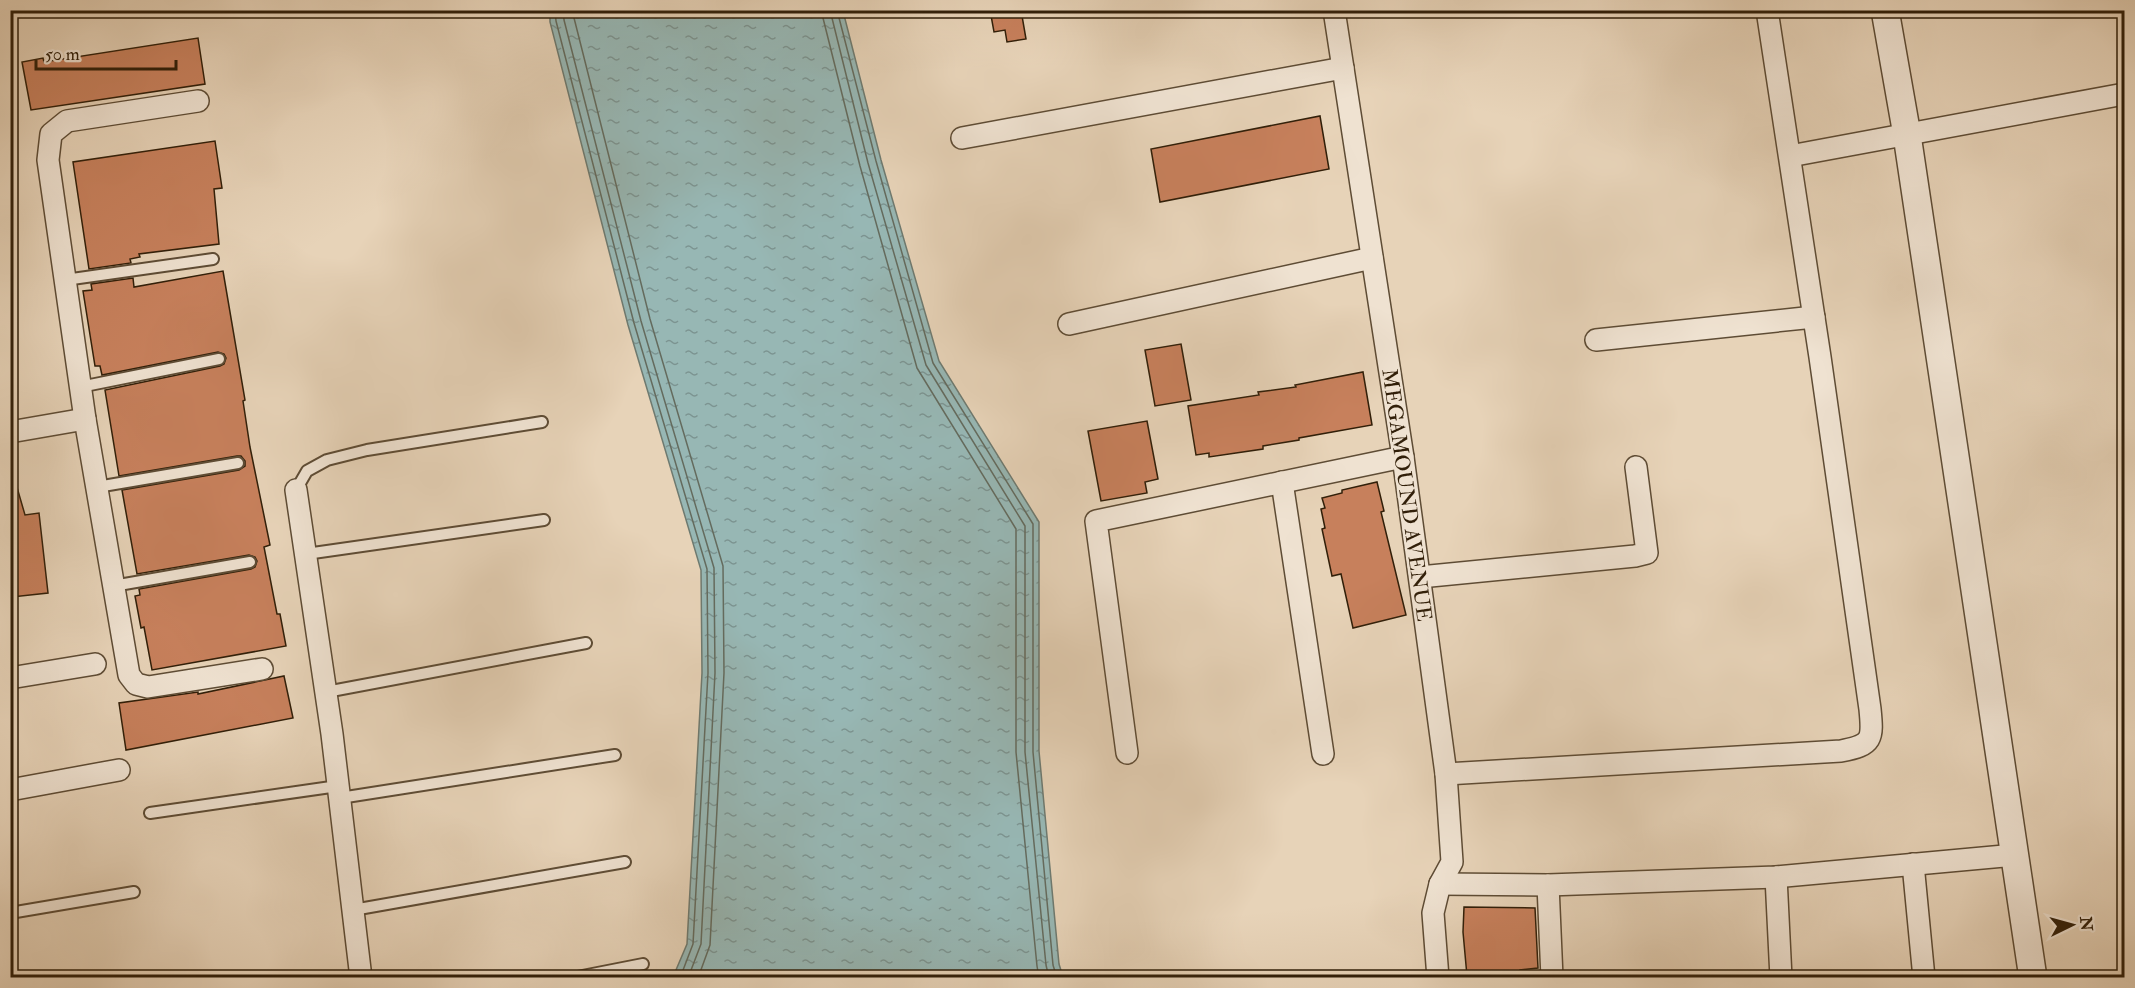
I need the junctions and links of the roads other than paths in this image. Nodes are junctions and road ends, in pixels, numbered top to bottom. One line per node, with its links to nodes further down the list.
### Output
1 (1334, 10): 4 (street, MEGAMOUND AVENUE)
2 (1767, 10): 9 (street)
3 (1885, 10): 7 (street)
4 (1343, 68): 8 (street); 10 (street, MEGAMOUND AVENUE)
5 (2124, 94): 7 (street)
6 (198, 101): 12 (street)
7 (1907, 135): 9 (street); 45 (street)
8 (962, 138)
9 (1790, 156): 13 (street)
10 (1372, 258): 14 (street); 21 (street, MEGAMOUND AVENUE)
11 (213, 259): 12 (lane)
12 (65, 280): 17 (street)
13 (1814, 317): 15 (street); 41 (street)
14 (1069, 324)
15 (1596, 340)
16 (219, 359): 17 (lane)
17 (80, 387): 18 (street)
18 (85, 419): 20 (street); 25 (street)
19 (542, 422): 26 (lane)
20 (10, 432)
21 (1403, 457): 24 (street); 30 (street, MEGAMOUND AVENUE)
22 (238, 463): 25 (lane)
23 (1636, 467): 30 (street)
24 (1282, 482): 37 (street); 38 (street)
25 (97, 487): 31 (street)
26 (296, 490): 28 (street)
27 (544, 520): 28 (lane)
28 (306, 554): 36 (street)
29 (250, 562): 31 (lane)
30 (1420, 577): 41 (street, MEGAMOUND AVENUE)
31 (113, 586): 34 (street)
32 (586, 643): 36 (lane)
33 (95, 664): 35 (street)
34 (262, 669)
35 (10, 678)
36 (326, 692): 43 (street)
37 (1127, 753)
38 (1323, 754)
39 (615, 755): 43 (lane)
40 (119, 770): 42 (street)
41 (1446, 774): 49 (street, MEGAMOUND AVENUE)
42 (10, 790)
43 (339, 792): 44 (lane); 52 (street)
44 (150, 813)
45 (2015, 855): 47 (street); 61 (street)
46 (626, 862): 52 (lane)
47 (1913, 864): 48 (street); 60 (street)
48 (1776, 877): 50 (street); 59 (street)
49 (1440, 884): 50 (street); 57 (street, MEGAMOUND AVENUE)
50 (1548, 885): 58 (street)
51 (135, 892): 53 (lane)
52 (353, 910): 55 (street)
53 (10, 913)
54 (643, 964): 56 (lane)
55 (361, 978)
56 (572, 978)
57 (1438, 978)
58 (1552, 978)
59 (1781, 978)
60 (1924, 978)
61 (2033, 978)

